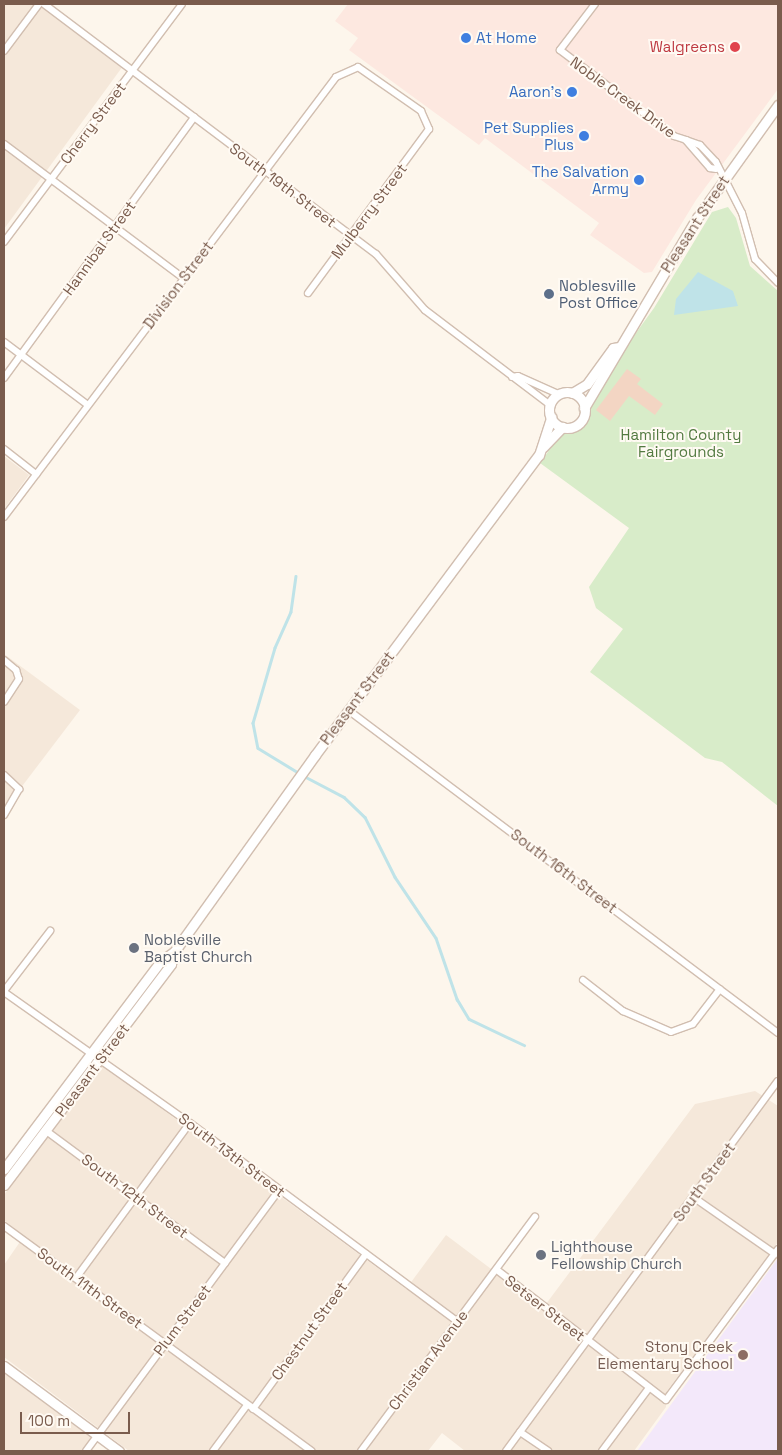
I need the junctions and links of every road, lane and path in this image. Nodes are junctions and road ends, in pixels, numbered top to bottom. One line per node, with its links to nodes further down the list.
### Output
1 (39, 4): 5 (street)
2 (44, 4): 7 (street, South 19th Street)
3 (182, 4): 7 (street, Cherry Street)
4 (595, 4): 12 (street, Noble Creek Drive)
5 (4, 51)
6 (361, 68): 11 (street, Division Street); 15 (street, Mulberry Street)
7 (132, 70): 9 (street, South 19th Street); 13 (street, Cherry Street)
8 (778, 106): 12 (street, Pleasant Street)
9 (194, 117): 11 (street, South 19th Street); 14 (street, Hannibal Street)
10 (4, 144): 13 (street)
11 (264, 171): 15 (street, South 19th Street); 17 (street, Division Street)
12 (724, 178): 18 (street, Noble Creek Drive); 21 (street, Pleasant Street)
13 (51, 179): 14 (street); 16 (street, Cherry Street)
14 (114, 227): 17 (street); 22 (street, Hannibal Street)
15 (351, 235): 19 (street, Mulberry Street); 23 (street, South 19th Street)
16 (4, 242)
17 (183, 278): 27 (street, Division Street)
18 (778, 283)
19 (308, 293)
20 (4, 342): 22 (street)
21 (618, 347): 25 (street, Pleasant Street); 29 (street, Pleasant Street)
22 (21, 355): 24 (street, Hannibal Street); 27 (street)
23 (512, 377): 26 (street, South 19th Street); 28 (street, South 19th Street)
24 (4, 378)
25 (572, 393): 26 (street); 29 (street)
26 (558, 394): 28 (street)
27 (88, 405): 34 (street, Division Street)
28 (550, 405): 30 (street)
29 (584, 408): 31 (street)
30 (551, 418): 31 (street); 32 (street, Pleasant Street)
31 (562, 427): 32 (street, Pleasant Street)
32 (543, 447): 38 (street, Pleasant Street)
33 (4, 449): 34 (street)
34 (36, 474): 35 (street, Division Street)
35 (4, 517)
36 (4, 660): 37 (street)
37 (4, 702)
38 (348, 710): 42 (street, Pleasant Street); 44 (street, South 16th Street)
39 (4, 775): 40 (street)
40 (4, 815)
41 (50, 931): 45 (street)
42 (174, 952): 47 (street, Pleasant Street); 48 (street, Pleasant Street)
43 (583, 980): 44 (street)
44 (720, 989): 46 (street, South 16th Street)
45 (4, 992): 47 (street, South 13th Street)
46 (778, 1033)
47 (90, 1053): 48 (street, South 13th Street); 52 (street, Pleasant Street)
48 (100, 1060): 50 (street, South 13th Street); 51 (street, Pleasant Street)
49 (778, 1081): 56 (street, South Street)
50 (190, 1123): 54 (street, South 13th Street); 55 (street)
51 (45, 1130): 53 (street, Pleasant Street); 55 (street, South 12th Street)
52 (4, 1169)
53 (4, 1185)
54 (279, 1190): 60 (street, South 13th Street); 61 (street, Plum Street)
55 (136, 1196): 61 (street, South 12th Street); 63 (street)
56 (694, 1197): 59 (street); 65 (street, South Street)
57 (535, 1217): 62 (street, Christian Avenue)
58 (4, 1226): 63 (street, South 11th Street)
59 (776, 1252): 68 (street, Setser Street)
60 (366, 1254): 64 (street, South 13th Street); 69 (street, Chestnut Street)
61 (224, 1263): 66 (street, Plum Street)
62 (497, 1270): 64 (street, Christian Avenue); 65 (street, Setser Street)
63 (76, 1278): 66 (street, South 11th Street)
64 (457, 1321): 76 (street, Christian Avenue)
65 (587, 1341): 68 (street, Setser Street); 70 (street, South Street)
66 (165, 1343): 69 (street, South 11th Street); 71 (street, Plum Street)
67 (4, 1366): 71 (street)
68 (649, 1388): 79 (street)
69 (250, 1407): 74 (street, Chestnut Street); 75 (street, South 11th Street)
70 (520, 1432): 77 (street, South Street); 78 (street)
71 (98, 1435): 72 (street, Plum Street); 73 (street)
72 (86, 1451)
73 (119, 1451)
74 (213, 1451)
75 (311, 1451)
76 (361, 1451)
77 (506, 1451)
78 (548, 1451)
79 (602, 1451)

